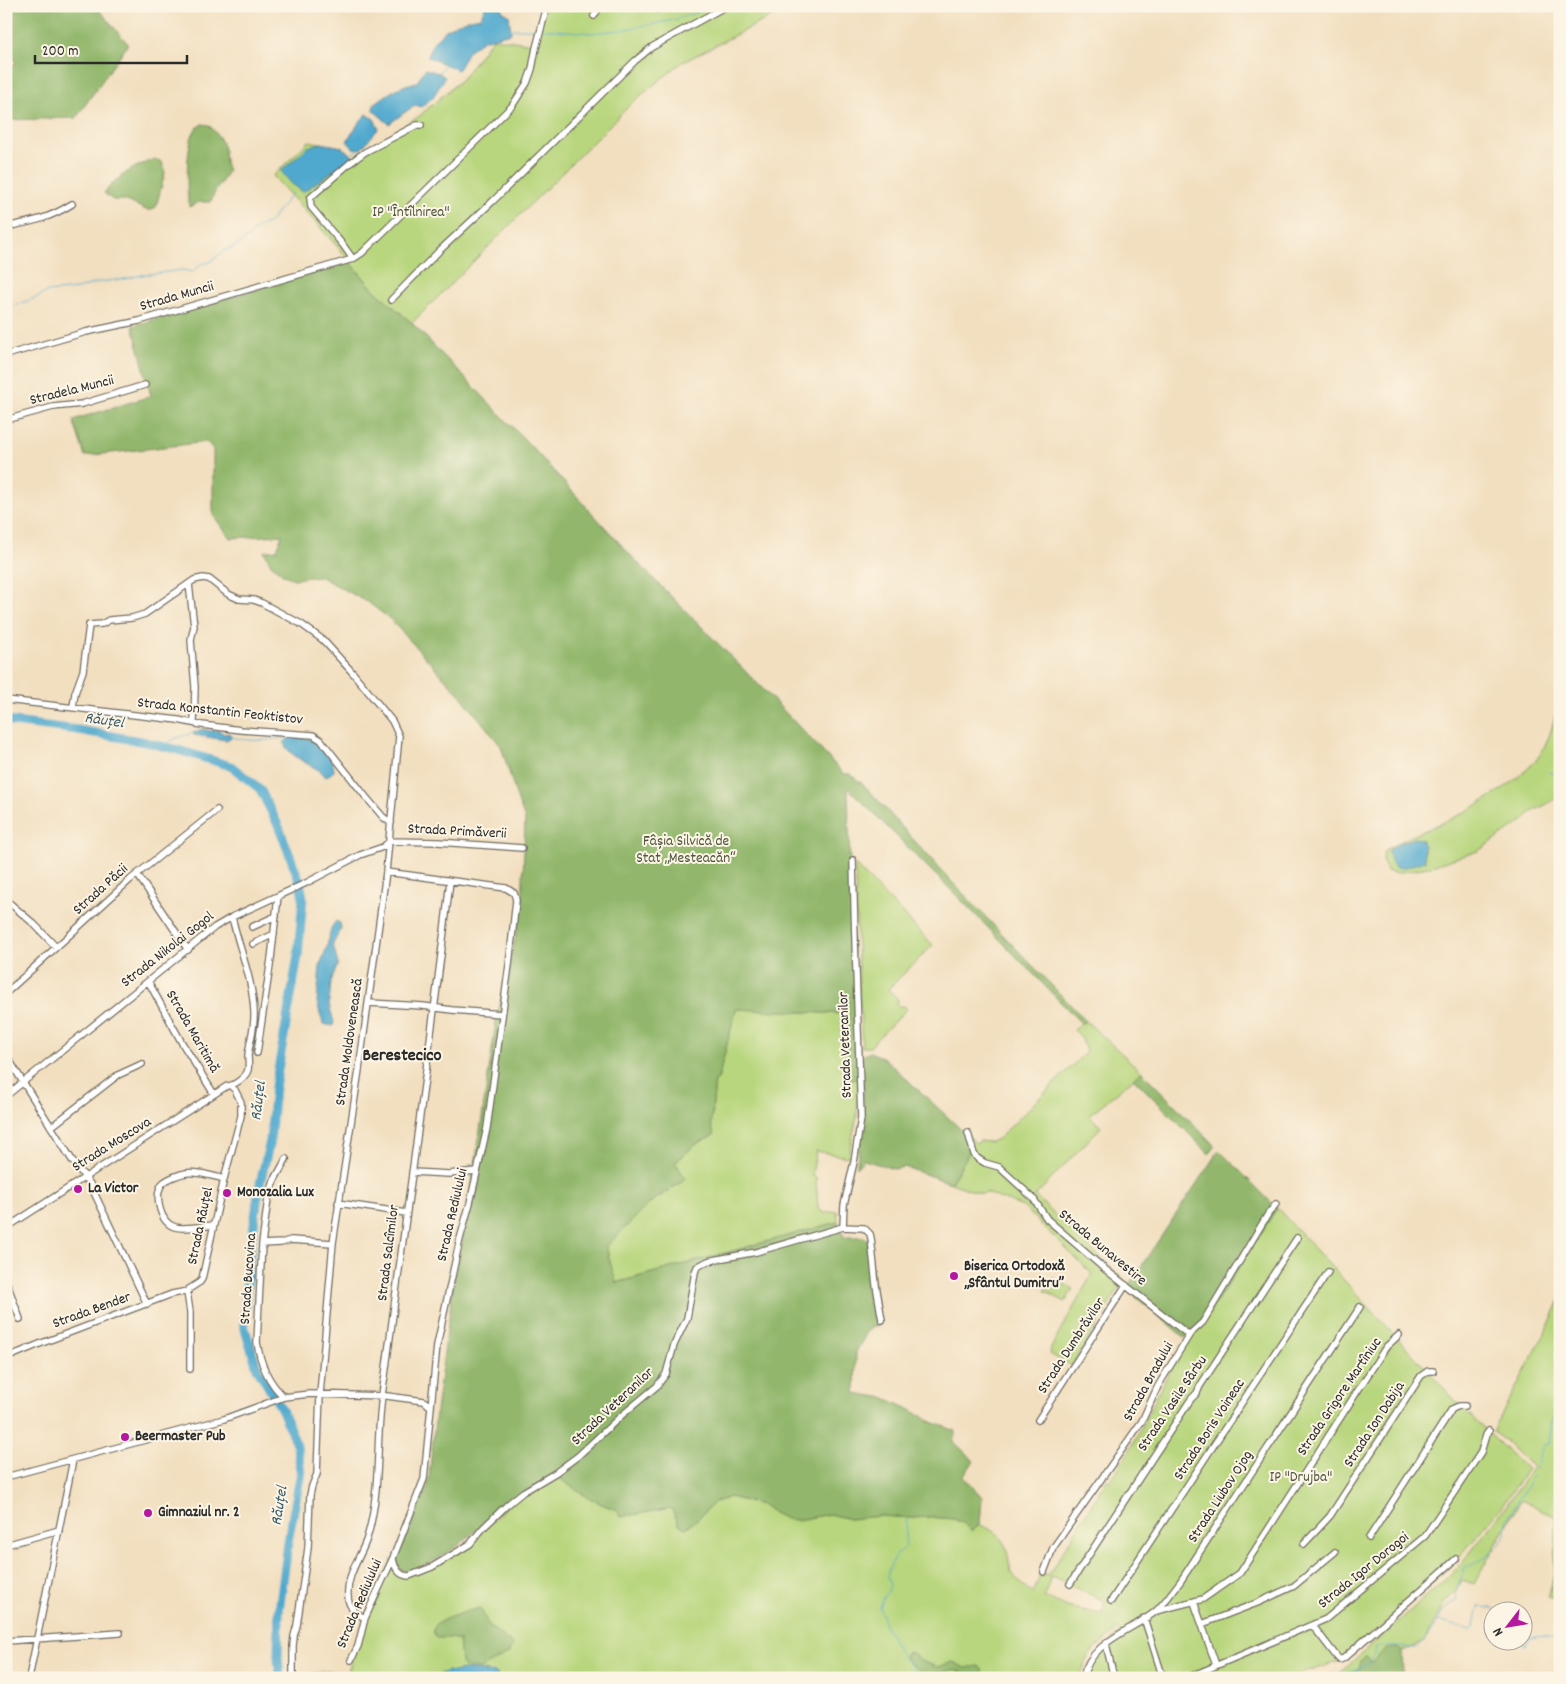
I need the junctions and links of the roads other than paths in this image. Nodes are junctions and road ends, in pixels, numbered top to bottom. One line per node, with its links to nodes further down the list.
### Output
1 (600, 6): 4 (street)
2 (726, 6): 9 (street)
3 (544, 8): 8 (street)
4 (594, 16)
5 (421, 125): 8 (street)
6 (72, 204): 7 (street)
7 (6, 227)
8 (353, 259): 10 (street, Strada Muncii)
9 (391, 300)
10 (6, 355)
11 (145, 385): 12 (street, Stradela Muncii)
12 (6, 420)
13 (189, 584): 15 (street, Strada Moldovenească); 16 (street); 18 (street, Strada Moldovenească)
14 (6, 700): 15 (street, Strada Konstantin Feoktistov)
15 (73, 707): 16 (street, Strada Konstantin Feoktistov)
16 (194, 722): 18 (street, Strada Konstantin Feoktistov)
17 (217, 810): 23 (street, Strada Păcii)
18 (391, 823): 19 (street, Strada Moldovenească)
19 (390, 841): 20 (street, Strada Primăverii); 22 (street, Strada Moldovenească); 25 (street, Strada Nikolai Gogol)
20 (522, 848)
21 (853, 860): 57 (street, Strada Veteranilor)
22 (386, 872): 24 (street, Strada Rediulului); 36 (street, Strada Moldovenească)
23 (137, 874): 32 (street, Strada Păcii); 33 (street)
24 (450, 880): 37 (street, Strada Salcîmilor); 38 (street, Strada Rediulului)
25 (278, 896): 27 (street); 28 (street, Strada Nikolai Gogol)
26 (6, 900): 32 (street)
27 (276, 916): 29 (street); 30 (street)
28 (232, 917): 33 (street, Strada Nikolai Gogol); 43 (street)
29 (252, 927)
30 (274, 934): 31 (street); 39 (street)
31 (253, 944)
32 (56, 947): 35 (street, Strada Păcii)
33 (188, 950): 34 (street, Strada Nikolai Gogol)
34 (148, 981): 42 (street, Strada Nikolai Gogol); 44 (street, Strada Maritimă)
35 (6, 993)
36 (369, 1003): 37 (street); 53 (street, Strada Moldovenească)
37 (435, 1008): 38 (street); 50 (street, Strada Salcîmilor)
38 (502, 1014): 49 (street, Strada Rediulului)
39 (257, 1053)
40 (6, 1055): 42 (street)
41 (142, 1064): 46 (street)
42 (24, 1082): 45 (street, Strada Nikolai Gogol); 46 (street)
43 (232, 1086): 44 (street, Strada Moscova); 52 (street, Strada Răuțel)
44 (214, 1094): 51 (street, Strada Moscova)
45 (6, 1096)
46 (51, 1127): 51 (street)
47 (968, 1133): 64 (street, Strada Bunavestire)
48 (286, 1159): 61 (street, Strada Bucovina)
49 (476, 1171): 50 (street); 79 (street, Strada Rediulului)
50 (412, 1172): 55 (street, Strada Salcîmilor)
51 (83, 1177): 58 (street, Strada Moscova); 66 (street)
52 (224, 1179): 56 (street, Strada Răuțel); 56 (street)
53 (338, 1203): 55 (street); 60 (street, Strada Moldovenească)
54 (1276, 1204): 70 (street, Strada Bradului)
55 (406, 1213): 76 (street, Strada Salcîmilor)
56 (213, 1225): 65 (street, Strada Răuțel)
57 (843, 1227): 69 (street, Strada Veteranilor); 89 (street, Strada Veteranilor)
58 (6, 1228)
59 (1297, 1238): 92 (street, Strada Vasile Sârbu)
60 (333, 1243): 61 (street); 75 (street, Strada Moldovenească)
61 (262, 1244): 77 (street, Strada Bucovina)
62 (1328, 1272): 93 (street, Strada Boris Voineac)
63 (6, 1280): 68 (street)
64 (1126, 1285): 70 (street, Strada Bunavestire); 80 (street, Strada Dumbrăvilor)
65 (188, 1290): 66 (street, Strada Bender); 73 (street)
66 (147, 1304): 72 (street, Strada Bender)
67 (1360, 1308): 95 (street, Strada Liubov Ojog)
68 (20, 1319)
69 (882, 1320)
70 (1190, 1334): 91 (street, Strada Bradului)
71 (1399, 1335): 94 (street, Strada Grigore Martîniuc)
72 (6, 1358)
73 (190, 1368)
74 (1433, 1371): 86 (street, Strada Ion Dabija)
75 (320, 1394): 76 (street); 77 (street); 107 (street, Strada Moldovenească)
76 (381, 1396): 79 (street); 96 (street, Strada Salcîmilor)
77 (283, 1398): 82 (street)
78 (1465, 1406): 85 (street)
79 (431, 1407): 89 (street, Strada Rediulului)
80 (1038, 1420)
81 (1489, 1431): 99 (street, Strada Igor Dorogoi)
82 (73, 1460): 83 (street); 84 (street)
83 (6, 1477)
84 (59, 1530): 87 (street); 101 (street)
85 (1369, 1538)
86 (1304, 1544)
87 (6, 1545)
88 (1336, 1552): 98 (street)
89 (393, 1558): 96 (street, Strada Rediulului)
90 (1456, 1559): 99 (street)
91 (1044, 1572)
92 (1070, 1584)
93 (1111, 1601)
94 (1194, 1602): 95 (street, Strada Grigore Martîniuc); 98 (street)
95 (1156, 1611): 97 (street, Strada Liubov Ojog)
96 (365, 1618): 104 (street, Strada Rediulului)
97 (1144, 1618): 103 (street, Strada Liubov Ojog); 110 (street)
98 (1202, 1624): 105 (street)
99 (1313, 1626): 105 (street, Strada Igor Dorogoi)
100 (120, 1633): 101 (street)
101 (37, 1640): 102 (street); 106 (street)
102 (6, 1641)
103 (1106, 1644): 108 (street, Strada Liubov Ojog); 109 (street)
104 (351, 1660)
105 (1216, 1665): 111 (street, Strada Igor Dorogoi)
106 (29, 1678)
107 (293, 1678)
108 (1083, 1678)
109 (1114, 1678)
110 (1163, 1678)
111 (1187, 1678)

